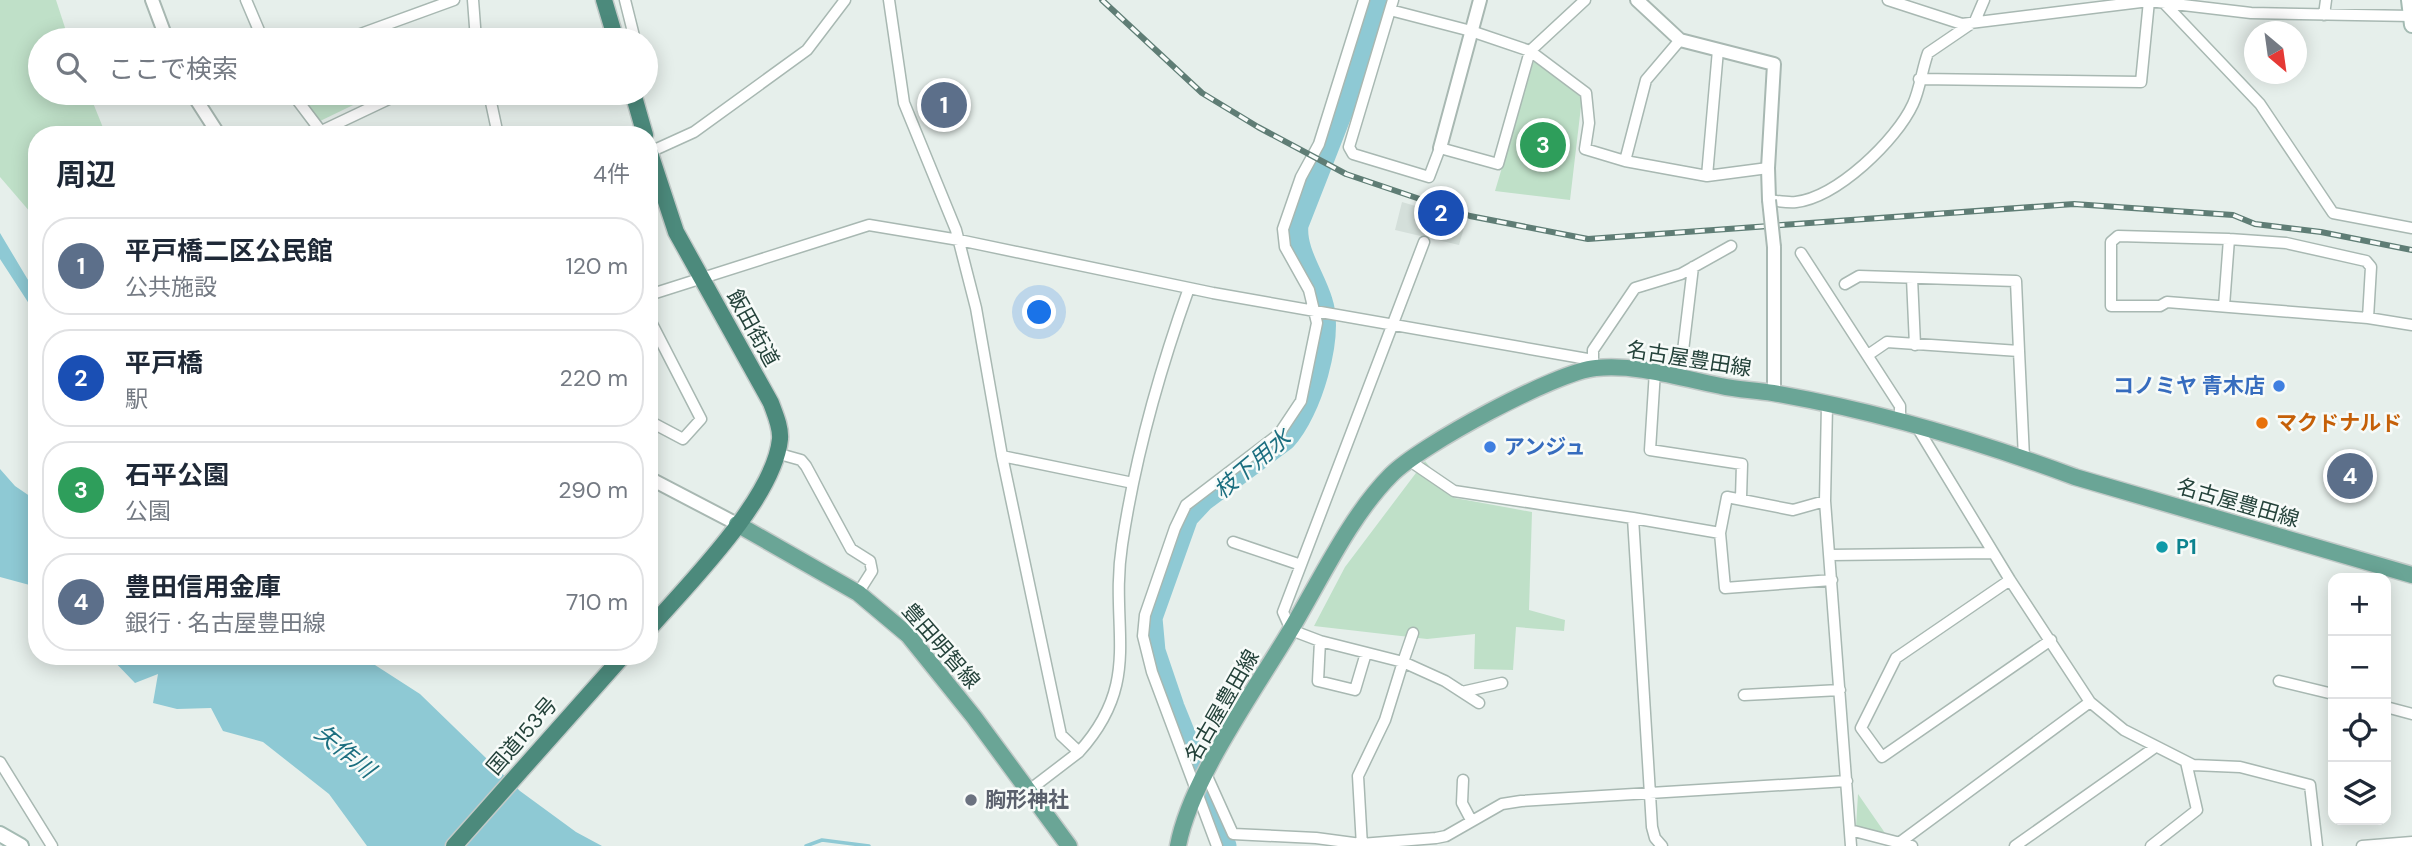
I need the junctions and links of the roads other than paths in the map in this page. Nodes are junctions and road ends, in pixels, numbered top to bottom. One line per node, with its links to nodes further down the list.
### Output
1 (152, 0): 24 (street)
2 (246, 0): 25 (street)
3 (454, 0): 26 (street)
4 (473, 0): 27 (street)
5 (604, 0): 28 (highway)
6 (625, 0): 29 (street)
7 (845, 0): 45 (street)
8 (889, 0): 54 (street)
9 (1364, 0): 65 (street)
10 (1480, 0): 30 (street)
11 (1585, 0): 33 (street)
12 (1637, 0): 31 (street)
13 (1888, 0): 22 (street)
14 (1984, 0): 22 (street)
15 (2326, 0): 20 (street)
16 (2409, 0): 21 (main road)
17 (2149, 1): 18 (street); 22 (street); 34 (street)
18 (2163, 2): 20 (street); 52 (street)
19 (1392, 5): 30 (street); 46 (street)
20 (2324, 15): 21 (street)
21 (2412, 16): 23 (main road)
22 (1975, 21): 34 (street)
23 (2412, 25)
24 (162, 28)
25 (258, 28)
26 (377, 28)
27 (475, 28)
28 (612, 28)
29 (632, 28)
30 (1471, 31): 33 (street); 46 (street)
31 (1681, 40): 32 (street); 47 (street)
32 (1718, 50): 48 (street); 49 (street)
33 (1530, 51): 46 (street); 47 (street)
34 (1919, 79): 51 (street)
35 (200, 105): 40 (street)
36 (300, 105): 41 (street)
37 (377, 105): 42 (street)
38 (492, 105): 43 (street)
39 (636, 105): 44 (highway)
40 (213, 126)
41 (314, 126)
42 (333, 126)
43 (496, 126)
44 (642, 126)
45 (658, 148)
46 (1440, 148)
47 (1625, 161): 49 (street)
48 (1768, 168): 49 (street); 51 (street)
49 (1707, 176)
50 (658, 195): 59 (highway, 飯田街道)
51 (1769, 200): 76 (street, bridge)
52 (2412, 228)
53 (2229, 239): 64 (street); 64 (street); 66 (street)
54 (959, 240): 59 (street); 62 (street); 82 (street)
55 (1424, 242): 67 (street)
56 (1731, 246): 58 (street)
57 (1801, 253): 72 (street)
58 (1693, 267): 73 (street); 75 (street)
59 (700, 277): 63 (street); 81 (highway, 飯田街道)
60 (1912, 278): 61 (street); 70 (street); 71 (street)
61 (1845, 284)
62 (1189, 288): 65 (street); 86 (street)
63 (658, 292)
64 (2224, 306): 66 (street)
65 (1317, 310): 67 (street); 127 (street)
66 (2368, 318): 68 (street)
67 (1394, 323): 73 (street); 95 (street)
68 (2412, 325)
69 (658, 335): 79 (street)
70 (1915, 345): 71 (street); 72 (street)
71 (2019, 351): 83 (street)
72 (1868, 355): 78 (street)
73 (1593, 364): 74 (main road, 名古屋豊田線); 84 (main road, 名古屋豊田線)
74 (1656, 370): 75 (main road, 名古屋豊田線); 87 (street)
75 (1680, 376): 76 (main road, 名古屋豊田線)
76 (1774, 393): 77 (main road, 名古屋豊田線)
77 (1827, 405): 78 (main road, 名古屋豊田線); 88 (street)
78 (1900, 420): 80 (main road, 名古屋豊田線)
79 (658, 426)
80 (1917, 427): 83 (main road, 名古屋豊田線); 93 (street)
81 (776, 453): 90 (highway, 飯田街道); 99 (street)
82 (1002, 456): 86 (street); 121 (street)
83 (2024, 458): 96 (main road, 名古屋豊田線)
84 (1408, 459): 89 (street); 101 (main road, 名古屋豊田線)
85 (658, 483): 90 (street)
86 (1133, 483): 121 (street)
87 (1741, 498): 88 (street); 91 (street)
88 (1825, 501): 94 (street)
89 (1633, 518): 91 (street); 129 (street)
90 (737, 524): 99 (main road, 豊田明智線); 100 (highway)
91 (1720, 533): 97 (street)
92 (1233, 542): 95 (street)
93 (1993, 553): 94 (street); 98 (street)
94 (1830, 555): 97 (street)
95 (1301, 565): 101 (street)
96 (2412, 575)
97 (1832, 580): 110 (street)
98 (2010, 580): 103 (street); 119 (street)
99 (858, 593): 128 (main road, 豊田明智線)
100 (658, 618)
101 (1291, 630): 104 (street); 124 (main road, 名古屋豊田線)
102 (1413, 633): 106 (street)
103 (2051, 640): 114 (street); 119 (street)
104 (1320, 641): 105 (street); 105 (street)
105 (1366, 653): 106 (street)
106 (1403, 662): 111 (street); 136 (street)
107 (615, 665): 139 (highway, 国道153号)
108 (2279, 681): 112 (street)
109 (1502, 683): 111 (street)
110 (1840, 690): 113 (street); 118 (street)
111 (1462, 692): 115 (street)
112 (2328, 693)
113 (1745, 695)
114 (2091, 702): 120 (street); 135 (street)
115 (1479, 703)
116 (2391, 709): 117 (street)
117 (2412, 714)
118 (1843, 726): 119 (street); 126 (street)
119 (1861, 728)
120 (2154, 748): 123 (street); 146 (street)
121 (1079, 752): 128 (street)
122 (0, 762): 138 (street)
123 (2186, 762): 147 (street); 148 (street)
124 (1206, 774): 127 (main road, 名古屋豊田線); 133 (street)
125 (1463, 780): 130 (street)
126 (1847, 781): 129 (street); 131 (street)
127 (1197, 789): 141 (main road, 名古屋豊田線); 142 (street)
128 (1028, 792): 140 (main road, 豊田明智線)
129 (1650, 792): 130 (street); 143 (street)
130 (1471, 820): 136 (street)
131 (1850, 830): 135 (street); 144 (street)
132 (0, 834): 137 (main road)
133 (1305, 842): 136 (street)
134 (2412, 842): 149 (street)
135 (1899, 843): 145 (street)
136 (1362, 845)
137 (21, 846)
138 (52, 846)
139 (454, 846)
140 (1069, 846)
141 (1178, 846)
142 (1217, 846)
143 (1662, 846)
144 (1851, 846)
145 (1912, 846)
146 (2015, 846)
147 (2151, 846)
148 (2317, 846)
149 (2362, 846)

